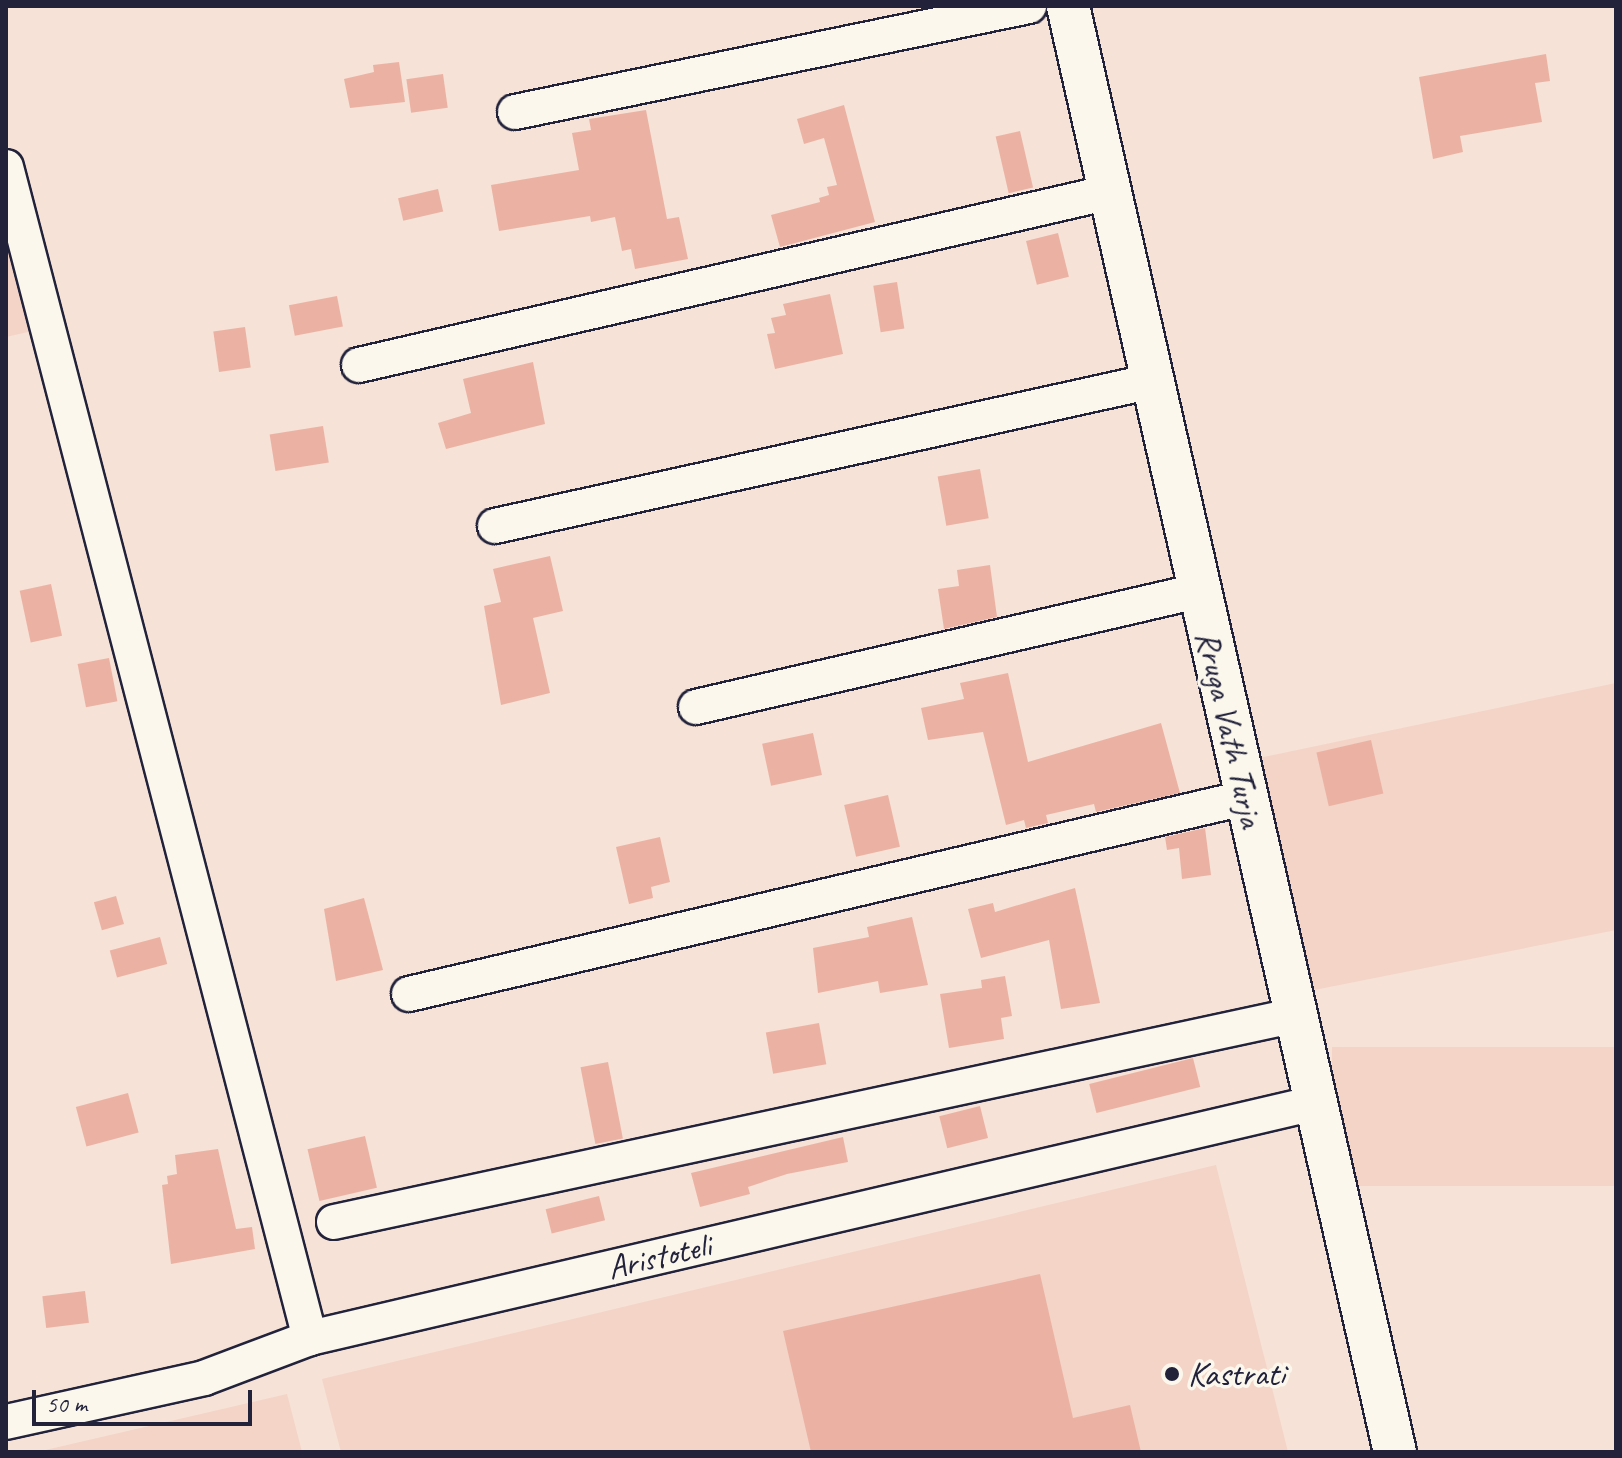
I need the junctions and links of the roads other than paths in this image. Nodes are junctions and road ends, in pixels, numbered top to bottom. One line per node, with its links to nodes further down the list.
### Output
1 (1029, 6): 3 (street)
2 (1068, 6): 5 (street, Rruga Vath Turja)
3 (515, 112)
4 (6, 167): 16 (street)
5 (1110, 192): 6 (street); 7 (street, Rruga Vath Turja)
6 (359, 365)
7 (1153, 381): 8 (street); 9 (street, Rruga Vath Turja)
8 (495, 526)
9 (1198, 591): 10 (street); 11 (street, Rruga Vath Turja)
10 (696, 707)
11 (1244, 798): 12 (street); 13 (street, Rruga Vath Turja)
12 (409, 994)
13 (1296, 1015): 14 (street, Rruga Vath Turja); 15 (street)
14 (1315, 1103): 16 (street, Aristoteli); 18 (street, Rruga Vath Turja)
15 (334, 1222)
16 (310, 1338): 17 (street, Aristoteli)
17 (6, 1422)
18 (1395, 1452)

